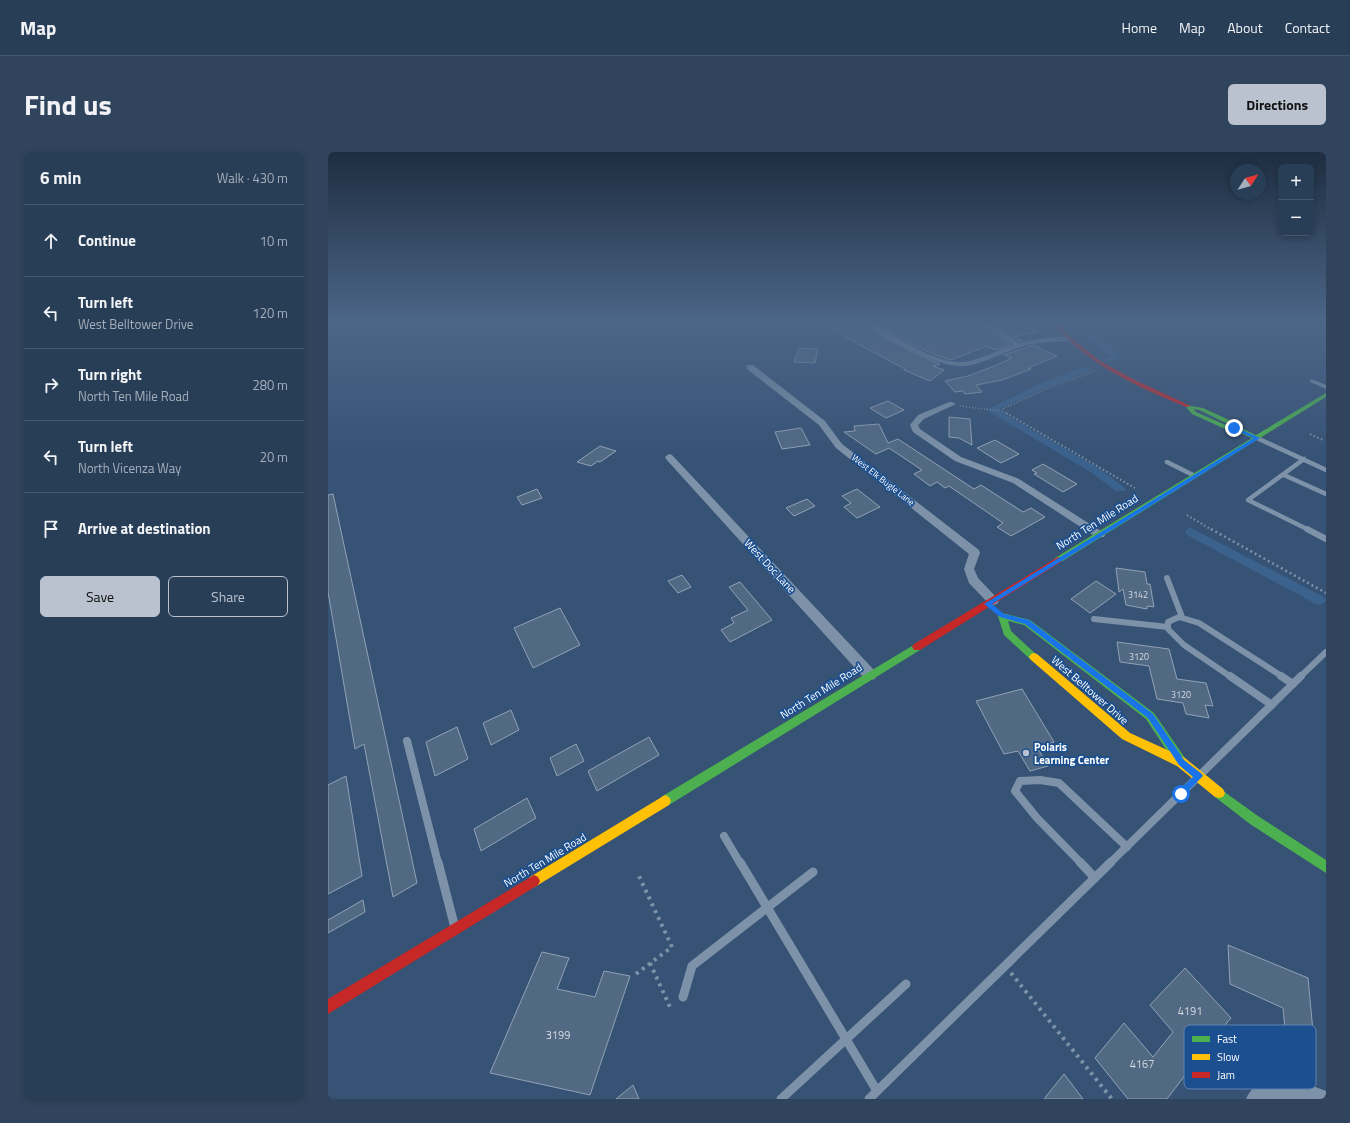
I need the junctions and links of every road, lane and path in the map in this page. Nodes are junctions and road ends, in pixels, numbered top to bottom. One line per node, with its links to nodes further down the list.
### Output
1 (1102, 366): 10 (main road)
2 (750, 367): 25 (street, West Elk Bugle Lane)
3 (1099, 369): 8 (path)
4 (1312, 381): 5 (lane)
5 (1326, 387)
6 (1326, 395): 10 (main road, North Ten Mile Road)
7 (955, 406): 8 (path); 21 (street)
8 (1002, 411): 18 (path)
9 (1310, 434): 11 (path)
10 (1257, 438): 13 (lane); 17 (main road, North Ten Mile Road)
11 (1323, 440)
12 (669, 457): 31 (street, West Doc Lane)
13 (1304, 459): 15 (lane); 16 (lane)
14 (1166, 462): 17 (lane)
15 (1326, 470)
16 (1284, 475): 19 (lane); 22 (lane)
17 (1195, 476): 21 (main road, North Ten Mile Road)
18 (1135, 488)
19 (1326, 494)
20 (1187, 514): 24 (path)
21 (1100, 535): 25 (main road, North Ten Mile Road)
22 (1326, 539)
23 (1167, 578): 27 (lane)
24 (1326, 593)
25 (990, 603): 26 (main road, West Belltower Drive); 31 (main road, North Ten Mile Road)
26 (1002, 616): 35 (main road, West Belltower Drive); 35 (main road, West Belltower Drive)
27 (1182, 617): 29 (lane); 32 (lane)
28 (1094, 619): 29 (lane)
29 (1168, 627): 33 (lane)
30 (1326, 652): 32 (lane)
31 (870, 675): 44 (main road, North Ten Mile Road)
32 (1293, 684): 33 (lane)
33 (1272, 705): 36 (lane)
34 (408, 741): 44 (lane)
35 (1182, 762): 36 (main road, West Belltower Drive)
36 (1199, 776): 38 (lane); 39 (main road, West Belltower Drive)
37 (724, 836): 43 (lane)
38 (1127, 847): 42 (lane); 42 (lane)
39 (1326, 867)
40 (813, 872): 43 (lane)
41 (638, 874): 45 (path)
42 (1095, 878): 46 (lane)
43 (767, 907): 49 (lane); 52 (lane)
44 (455, 929): 50 (main road, North Ten Mile Road)
45 (650, 963): 47 (path); 51 (path)
46 (1006, 966): 53 (lane); 56 (path)
47 (636, 974)
48 (906, 984): 52 (lane)
49 (683, 997)
50 (328, 1007)
51 (670, 1007)
52 (846, 1039): 53 (lane); 54 (lane)
53 (877, 1092): 55 (lane)
54 (781, 1099)
55 (869, 1099)
56 (1112, 1099)
57 (1256, 1099): 58 (street)
58 (1321, 1099)

